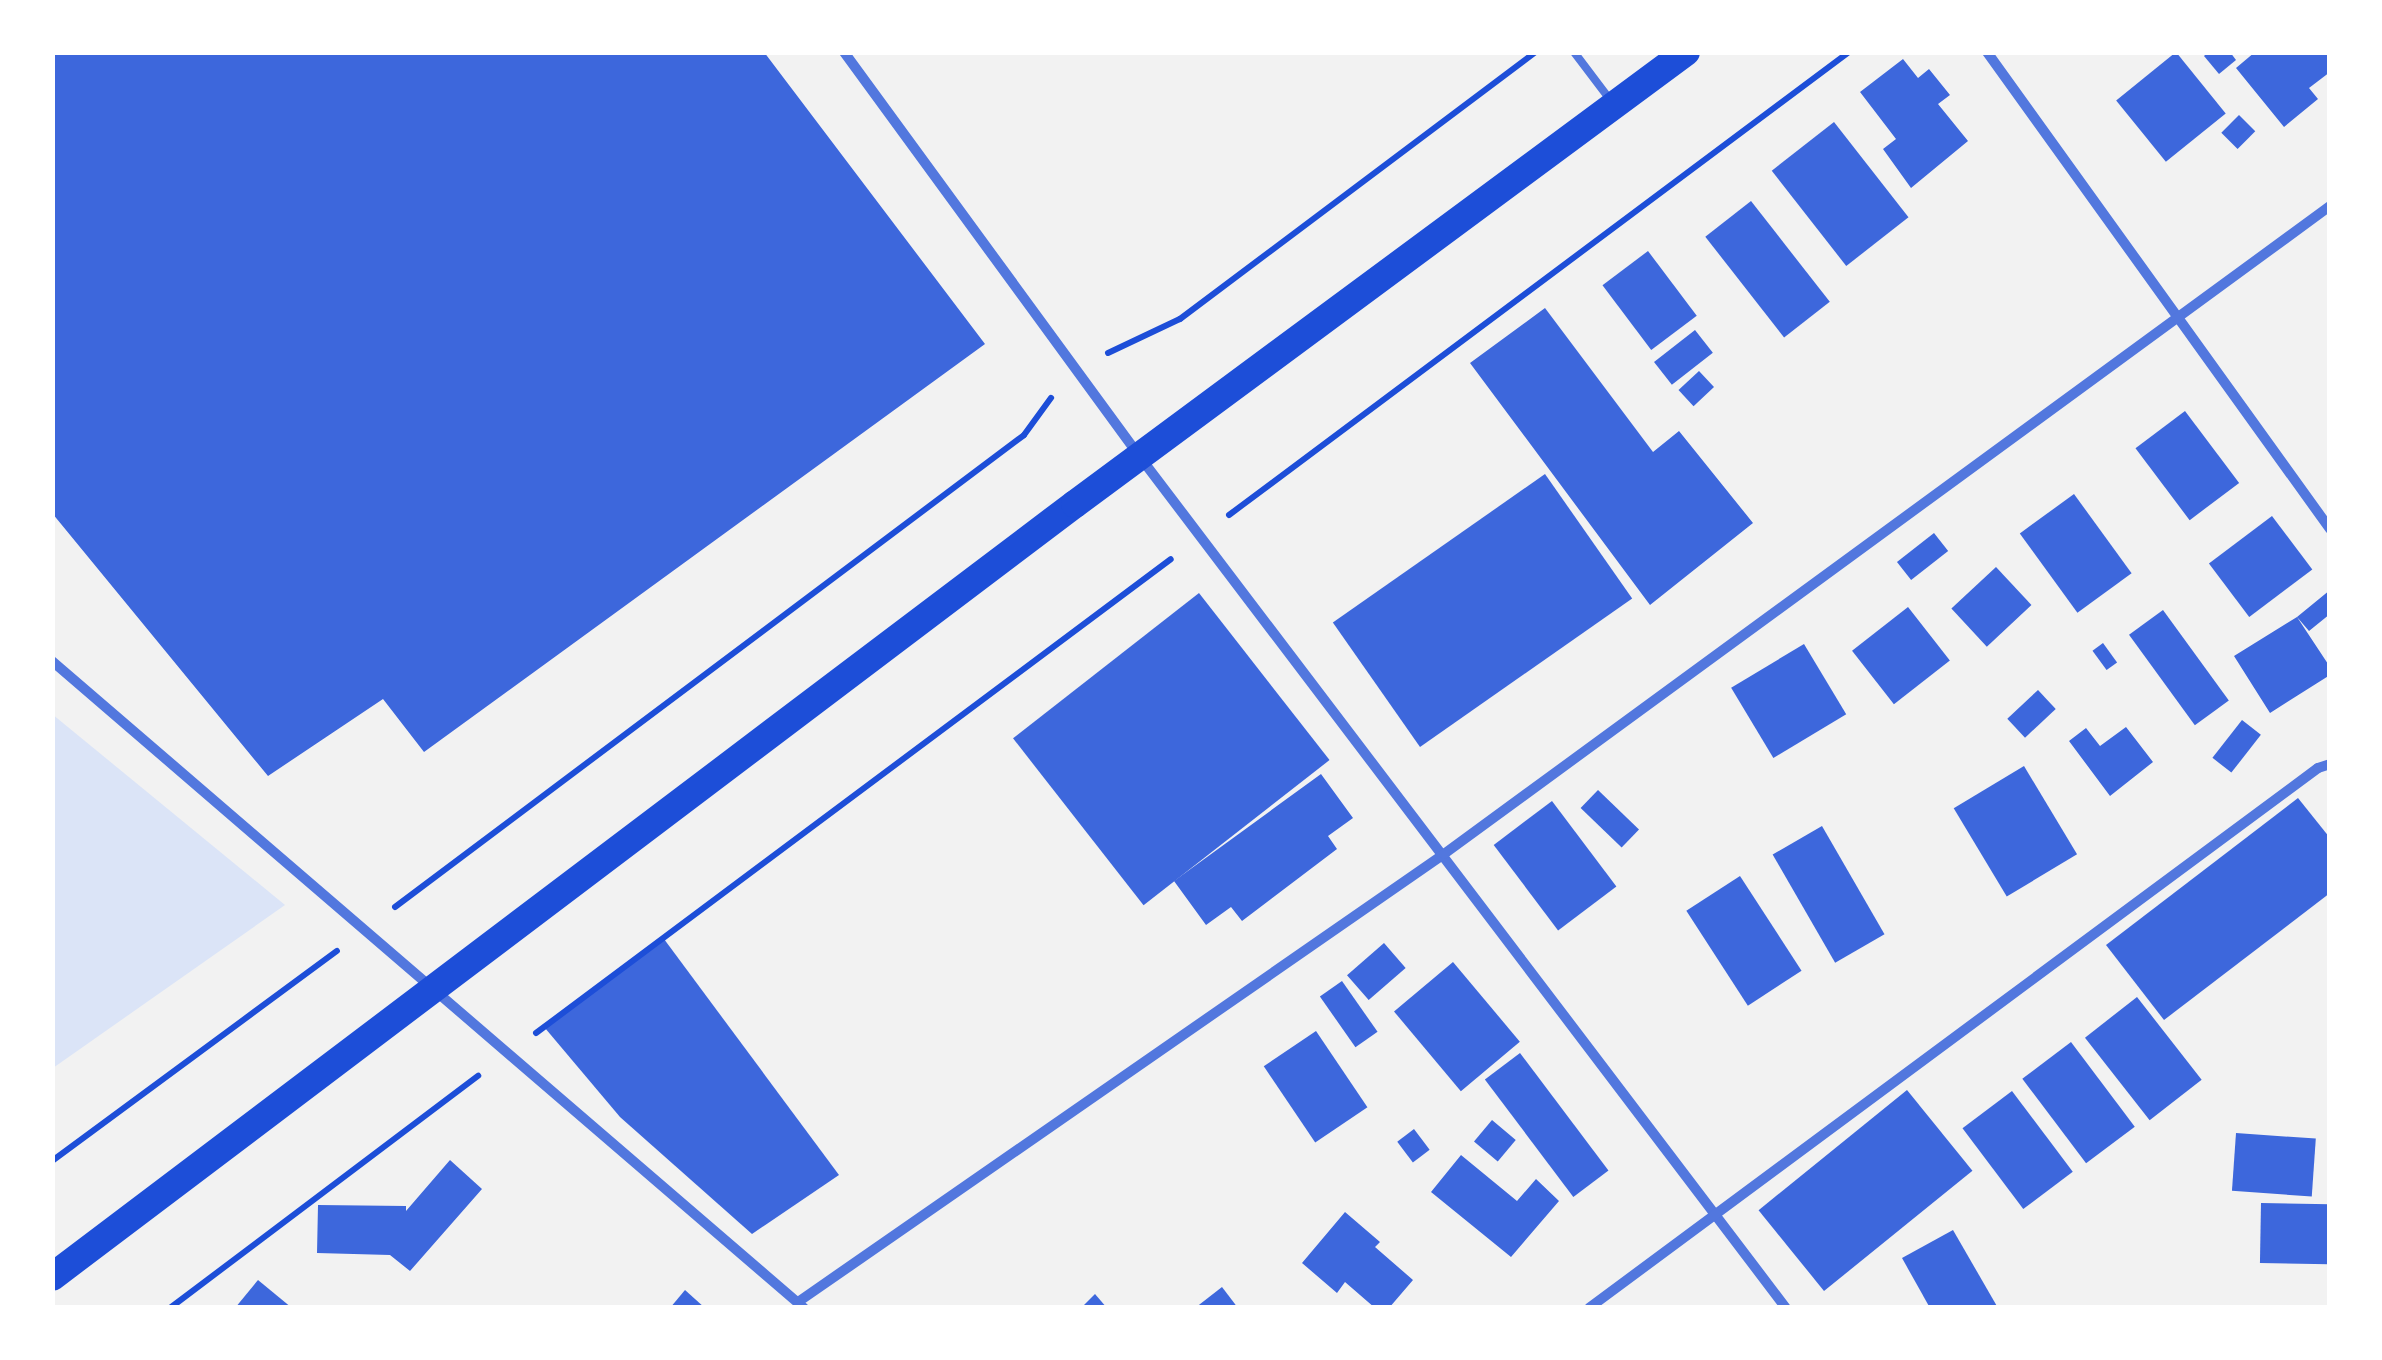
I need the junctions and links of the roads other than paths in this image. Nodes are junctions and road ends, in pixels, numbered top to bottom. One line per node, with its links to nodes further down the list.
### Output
1 (844, 52): 8 (street)
2 (1574, 52): 5 (lane)
3 (1686, 52): 5 (highway)
4 (1987, 52): 7 (street)
5 (1614, 106): 8 (highway)
6 (2330, 206): 7 (street)
7 (2179, 320): 9 (street); 12 (street)
8 (1140, 457): 12 (street); 13 (highway)
9 (2330, 528)
10 (52, 661): 13 (street)
11 (2330, 764): 14 (street)
12 (1444, 854): 14 (street); 16 (street)
13 (435, 988): 15 (highway); 16 (street)
14 (1715, 1214): 17 (street); 18 (street)
15 (52, 1277)
16 (801, 1305)
17 (1589, 1308)
18 (1786, 1308)

